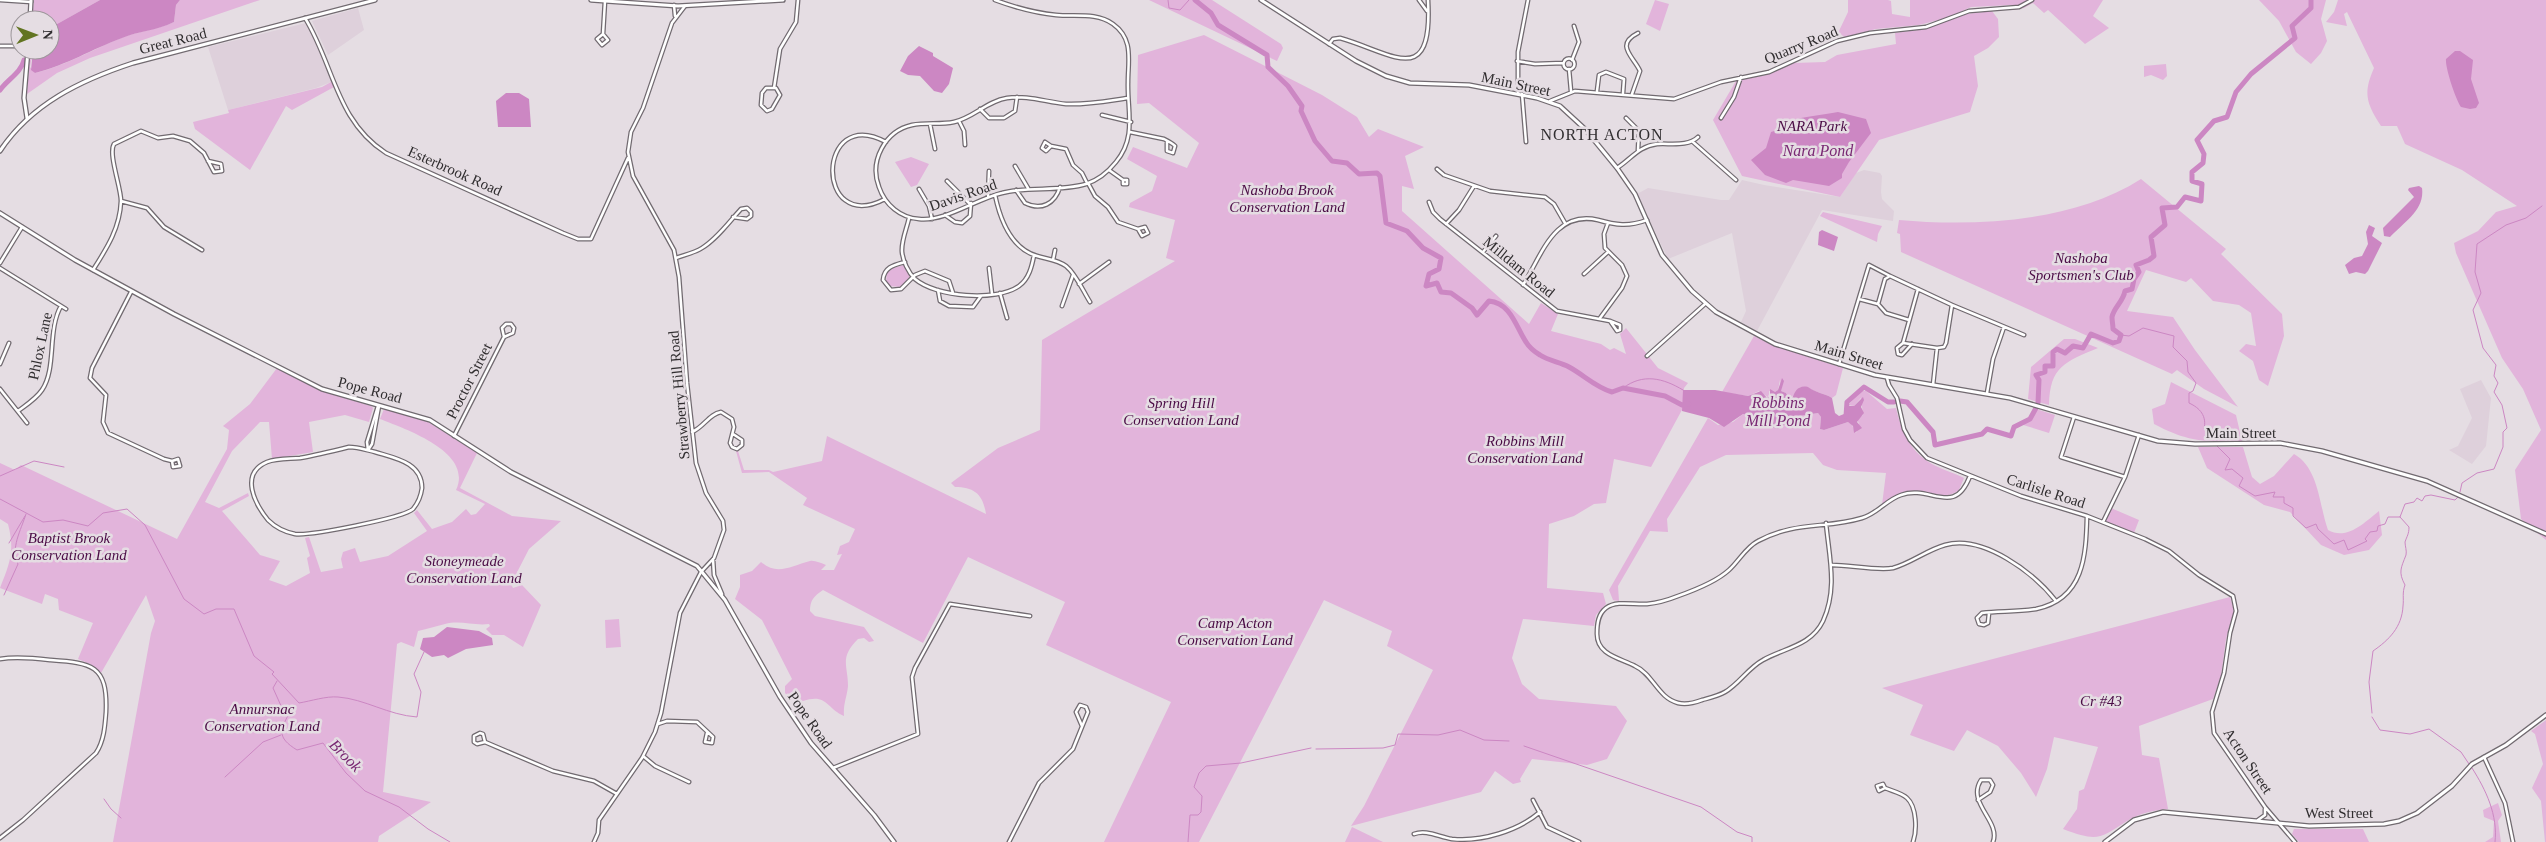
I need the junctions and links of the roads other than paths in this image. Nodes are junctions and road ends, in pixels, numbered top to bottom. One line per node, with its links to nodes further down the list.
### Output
1 (0, 0): 12 (street)
2 (375, 0): 18 (main road, Great Road)
3 (590, 0): 13 (main road)
4 (783, 0): 14 (main road)
5 (798, 0): 30 (street)
6 (994, 0): 37 (street, Davis Road)
7 (1261, 0): 23 (main road, Main Street)
8 (1419, 0): 17 (street)
9 (1428, 0): 17 (street)
10 (1528, 0): 26 (street)
11 (2032, 0): 29 (street, Quarry Road)
12 (31, 1)
13 (605, 1): 16 (main road); 22 (street)
14 (720, 2): 15 (main road)
15 (686, 5): 16 (main road); 19 (street, Strawberry Hill Road)
16 (674, 6): 19 (street, Strawberry Hill Road)
17 (1427, 11): 23 (street)
18 (305, 18): 41 (main road, Great Road); 61 (street, Esterbrook Road)
19 (675, 18): 58 (street, Strawberry Hill Road)
20 (1574, 26): 25 (street)
21 (1638, 32): 35 (street)
22 (603, 34): 22 (street)
23 (1328, 44): 34 (main road, Main Street)
24 (27, 60): 41 (main road)
25 (1572, 60): 27 (street); 28 (street)
26 (1517, 61): 27 (street); 34 (street)
27 (1563, 63): 28 (street)
28 (1569, 69): 31 (street)
29 (1741, 77): 35 (street, Quarry Road); 43 (street)
30 (774, 88): 30 (street)
31 (1571, 91): 32 (street, Quarry Road); 38 (street, Quarry Road)
32 (1597, 91): 33 (street, Quarry Road); 33 (street)
33 (1623, 93): 35 (street, Quarry Road)
34 (1520, 94): 38 (main road, Main Street); 51 (street)
35 (1632, 94)
36 (1017, 97): 37 (street); 39 (street); 39 (street)
37 (1128, 98): 45 (street, Davis Road)
38 (1550, 101): 63 (main road, Main Street)
39 (980, 109): 44 (street)
40 (1102, 115): 45 (street)
41 (27, 118): 56 (main road, Great Road)
42 (1626, 118): 57 (street)
43 (1722, 118)
44 (959, 121): 46 (street); 53 (street)
45 (1131, 122): 47 (street, Davis Road)
46 (930, 124): 50 (street); 55 (street)
47 (1130, 132): 49 (street); 66 (street, Davis Road)
48 (1698, 137): 52 (street)
49 (1167, 141): 49 (street)
50 (886, 142): 78 (street); 78 (street)
51 (1526, 142)
52 (1694, 142): 57 (street); 68 (street)
53 (965, 145)
54 (1051, 146): 70 (street)
55 (935, 149)
56 (0, 150)
57 (1638, 150): 63 (street)
58 (628, 158): 61 (street, Esterbrook Road); 62 (street, Strawberry Hill Road)
59 (208, 161): 59 (street); 79 (street)
60 (1015, 166): 74 (street)
61 (622, 167): 62 (street)
62 (630, 168): 99 (street, Strawberry Hill Road)
63 (1617, 168): 87 (main road, Main Street)
64 (1437, 169): 71 (street)
65 (989, 170): 77 (street)
66 (1109, 170): 67 (street); 70 (street, Davis Road)
67 (1123, 180)
68 (1736, 180)
69 (947, 181): 81 (street)
70 (1088, 183): 72 (street, Davis Road); 92 (street)
71 (1474, 186): 88 (street); 90 (street)
72 (1060, 187): 74 (street, Davis Road); 75 (street)
73 (919, 189): 86 (street)
74 (1028, 189): 75 (street, Davis Road)
75 (1016, 190): 76 (street, Davis Road)
76 (995, 195): 77 (street, Davis Road); 98 (street)
77 (988, 196): 81 (street, Davis Road)
78 (885, 199): 85 (street)
79 (121, 201): 94 (street); 106 (street)
80 (1429, 202): 90 (street, Milldam Road)
81 (971, 203): 83 (street, Davis Road); 83 (street)
82 (0, 213): 91 (main road, Pope Road)
83 (945, 215): 86 (street, Davis Road)
84 (733, 217): 84 (street); 99 (street)
85 (910, 218): 86 (street, Davis Road); 101 (street)
86 (932, 219)
87 (1647, 220): 89 (street); 122 (main road, Main Street)
88 (1565, 223): 89 (street); 112 (street)
89 (1608, 223): 97 (street)
90 (1446, 224): 96 (street, Milldam Road)
91 (22, 227): 103 (street); 106 (main road, Pope Road)
92 (1138, 229): 92 (street)
93 (1496, 236): 96 (street)
94 (202, 250)
95 (1055, 250): 100 (street)
96 (1483, 252): 112 (street, Milldam Road)
97 (1608, 252): 108 (street); 129 (street)
98 (1034, 255): 100 (street); 117 (street)
99 (676, 258): 150 (street, Strawberry Hill Road)
100 (1053, 260): 107 (street)
101 (905, 262): 110 (street); 110 (street)
102 (1109, 262): 111 (street)
103 (0, 263)
104 (0, 268): 125 (street)
105 (989, 268): 118 (street)
106 (93, 270): 115 (main road, Pope Road)
107 (1073, 274): 111 (street); 126 (street)
108 (1584, 274)
109 (1890, 276): 114 (street); 120 (street); 123 (street)
110 (913, 277): 113 (street); 116 (street)
111 (1079, 284): 121 (street)
112 (1523, 285): 129 (street, Milldam Road)
113 (938, 290): 116 (street); 119 (street)
114 (1918, 290): 124 (street); 130 (street)
115 (131, 292): 146 (main road, Pope Road); 155 (street)
116 (953, 293): 119 (street)
117 (1000, 293): 118 (street); 128 (street)
118 (992, 294): 119 (street)
119 (981, 296)
120 (1859, 299): 123 (street); 141 (street)
121 (1090, 302)
122 (1705, 304): 139 (street); 141 (main road, Main Street)
123 (1878, 304): 130 (street)
124 (1952, 305): 132 (street); 138 (street)
125 (61, 306): 127 (street); 147 (street, Phlox Lane)
126 (1062, 306)
127 (66, 309)
128 (1007, 318)
129 (1600, 318): 131 (street, Milldam Road)
130 (1909, 320): 136 (street)
131 (1610, 321): 131 (street, Milldam Road)
132 (2004, 327): 133 (street); 145 (street)
133 (2024, 336)
134 (504, 337): 134 (street, Proctor Street); 152 (street, Proctor Street)
135 (9, 343): 140 (street)
136 (1903, 343): 137 (street); 137 (street)
137 (1912, 344): 138 (street)
138 (1937, 348): 143 (street)
139 (1647, 356)
140 (0, 364)
141 (1839, 364): 142 (main road, Main Street)
142 (1887, 378): 143 (main road, Main Street); 156 (street, Carlisle Road)
143 (1933, 385): 145 (main road, Main Street)
144 (0, 389): 147 (street)
145 (1987, 393): 148 (main road, Main Street)
146 (379, 404): 152 (main road, Pope Road); 154 (street)
147 (18, 411): 149 (street)
148 (2074, 417): 153 (main road, Main Street); 157 (street)
149 (27, 424)
150 (692, 432): 151 (street); 162 (street, Strawberry Hill Road)
151 (733, 434): 151 (street)
152 (454, 436): 164 (main road, Pope Road)
153 (2139, 436): 157 (street); 161 (main road, Main Street)
154 (368, 450): 154 (street)
155 (172, 461)
156 (1970, 476): 158 (street, Carlisle Road); 160 (street)
157 (2126, 477): 159 (street)
158 (2087, 516): 159 (street, Carlisle Road); 167 (street)
159 (2103, 522): 165 (street, Carlisle Road)
160 (1826, 523): 163 (street); 163 (street)
161 (2546, 534)
162 (714, 558): 164 (street, Strawberry Hill Road); 166 (street, Pope Road)
163 (1832, 565): 167 (street)
164 (702, 570): 166 (main road, Pope Road); 172 (street, Strawberry Hill Road)
165 (2233, 596): 184 (street, Acton Street)
166 (725, 600): 178 (main road, Pope Road)
167 (2056, 601): 168 (street)
168 (1989, 612): 168 (street)
169 (1030, 616): 178 (street)
170 (0, 659): 191 (street)
171 (2546, 715): 177 (main road, West Street)
172 (658, 724): 174 (street); 176 (street, Strawberry Hill Road)
173 (1082, 726): 173 (street); 194 (street)
174 (707, 733)
175 (485, 742): 175 (street); 181 (street)
176 (643, 756): 179 (street); 181 (street, Strawberry Hill Road)
177 (2484, 757): 188 (main road, West Street); 200 (street)
178 (832, 768): 193 (main road, Pope Road)
179 (689, 782)
180 (1884, 788): 196 (street)
181 (617, 794): 192 (street, Strawberry Hill Road)
182 (1533, 800): 185 (street)
183 (1978, 800): 183 (street); 197 (street)
184 (2266, 807): 186 (street); 187 (street, Acton Street)
185 (1540, 812): 190 (street); 195 (street)
186 (2258, 821): 187 (main road, West Street); 198 (main road, West Street)
187 (2279, 823): 188 (main road, West Street); 189 (street, Acton Street)
188 (2290, 824): 189 (street)
189 (2288, 833): 199 (street, Acton Street)
190 (1414, 834)
191 (0, 838)
192 (594, 842)
193 (894, 842)
194 (1009, 842)
195 (1579, 842)
196 (1913, 842)
197 (1993, 842)
198 (2105, 842)
199 (2296, 842)
200 (2514, 842)

